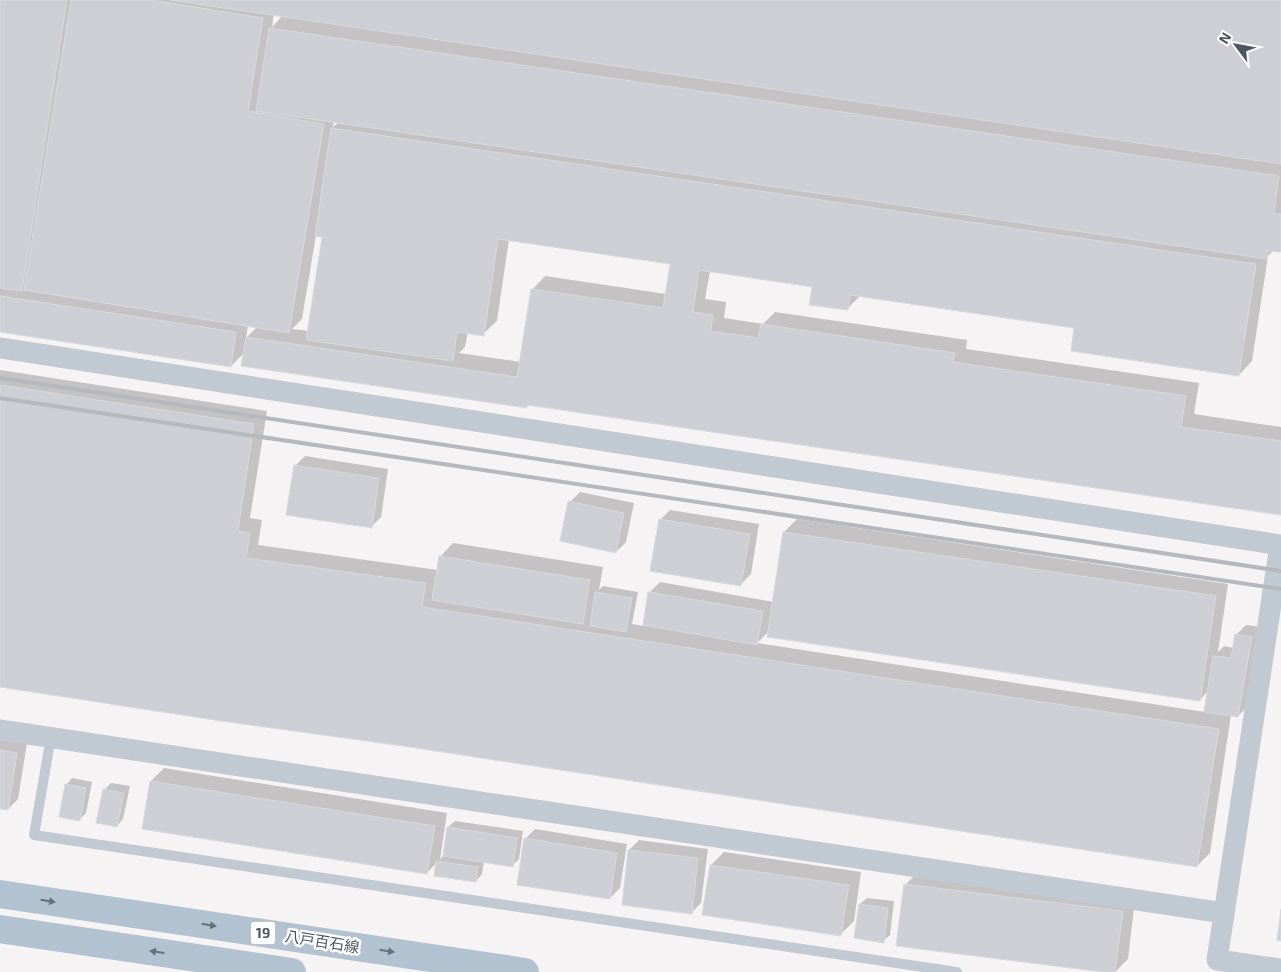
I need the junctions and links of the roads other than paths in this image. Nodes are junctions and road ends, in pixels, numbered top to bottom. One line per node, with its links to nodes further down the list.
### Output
1 (0, 348): 2 (street)
2 (1280, 545): 6 (street)
3 (0, 730): 4 (street)
4 (51, 738): 6 (street); 12 (lane)
5 (0, 894): 11 (main road, 八戸百石線 / 19, one-way to 11)
6 (1224, 913): 8 (street)
7 (0, 929): 10 (main road, 19, one-way to 7)
8 (1216, 966): 9 (street)
9 (1281, 969)
10 (292, 972)
11 (525, 972)
12 (957, 972)

